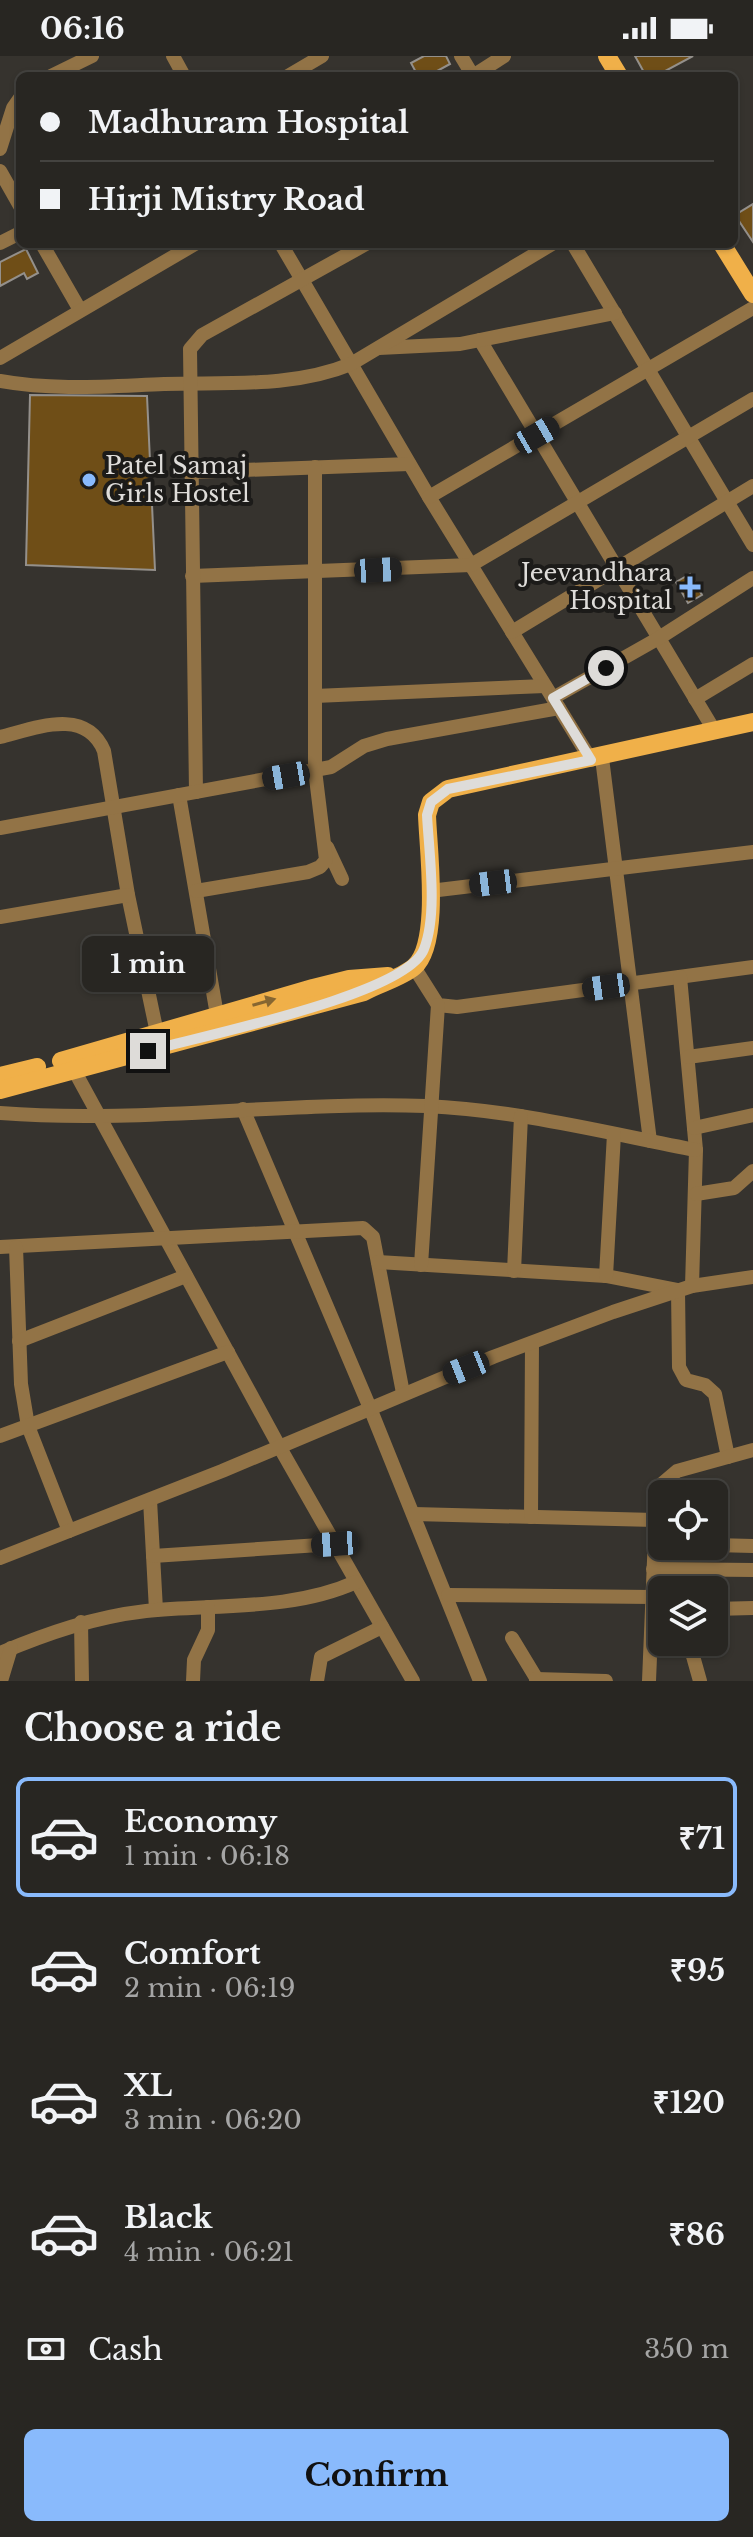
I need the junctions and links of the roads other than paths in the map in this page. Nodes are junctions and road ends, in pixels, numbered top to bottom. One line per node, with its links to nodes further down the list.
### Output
1 (92, 56): 4 (street)
2 (322, 56): 5 (street)
3 (504, 56): 6 (street)
4 (59, 72)
5 (295, 72)
6 (479, 72)
7 (16, 104): 8 (street)
8 (0, 149)
9 (0, 171): 10 (street)
10 (16, 199)
11 (44, 248): 21 (street)
12 (188, 248): 21 (street)
13 (283, 248): 18 (street)
14 (359, 248): 18 (street)
15 (545, 248): 24 (street)
16 (575, 248): 22 (street)
17 (724, 248): 19 (main road)
18 (302, 281): 26 (street); 29 (street)
19 (753, 294)
20 (753, 308): 27 (street)
21 (80, 310): 25 (street)
22 (615, 313): 23 (street); 27 (street)
23 (480, 340): 24 (street); 31 (street)
24 (379, 348): 26 (street)
25 (0, 358)
26 (351, 364): 29 (street); 33 (street)
27 (649, 371): 31 (street); 32 (street)
28 (0, 381): 29 (street)
29 (188, 383): 35 (street)
30 (753, 399): 32 (street)
31 (537, 435): 37 (street); 39 (street)
32 (689, 438): 38 (street); 39 (street)
33 (409, 464): 34 (street); 37 (street)
34 (315, 467): 35 (street); 43 (street)
35 (190, 472): 44 (street)
36 (753, 486): 38 (street)
37 (429, 497): 41 (street)
38 (727, 502): 40 (street); 42 (street)
39 (578, 503): 41 (street); 42 (street)
40 (753, 545)
41 (471, 565): 43 (street); 46 (street)
42 (618, 570): 46 (street); 47 (street)
43 (316, 573): 44 (street); 49 (street)
44 (192, 576): 57 (street)
45 (753, 578): 47 (street)
46 (512, 632): 50 (street)
47 (659, 638): 50 (street); 51 (street)
48 (753, 664): 51 (street)
49 (315, 696): 50 (street); 56 (street)
50 (552, 697): 55 (street); 56 (street)
51 (695, 699): 53 (street)
52 (753, 722): 53 (main road)
53 (714, 730): 55 (main road)
54 (0, 737): 59 (street)
55 (596, 759): 63 (street); 66 (main road)
56 (315, 770): 57 (street); 61 (street)
57 (196, 792): 58 (street)
58 (179, 795): 59 (street); 65 (street)
59 (112, 808): 60 (street); 67 (street)
60 (0, 828)
61 (327, 847): 64 (street); 65 (street)
62 (753, 852): 63 (street)
63 (619, 868): 66 (street); 73 (street)
64 (342, 879)
65 (196, 891): 75 (street)
66 (430, 891): 69 (main road)
67 (128, 895): 68 (street); 76 (street)
68 (0, 917)
69 (414, 967): 71 (main road); 74 (street)
70 (753, 967): 72 (street)
71 (395, 975): 75 (main road, one-way to 71); 79 (main road)
72 (680, 977): 73 (street); 78 (street)
73 (632, 983): 74 (street); 90 (street)
74 (438, 1005): 82 (street)
75 (217, 1015): 76 (main road)
76 (157, 1033): 80 (main road)
77 (753, 1048): 78 (street)
78 (688, 1057): 88 (street)
79 (74, 1070): 81 (main road); 86 (street)
80 (0, 1076)
81 (0, 1090)
82 (430, 1106): 83 (street); 87 (street); 99 (street)
83 (243, 1109): 86 (street); 94 (street)
84 (0, 1113): 86 (street)
85 (753, 1115): 88 (street)
86 (99, 1116): 95 (street)
87 (521, 1116): 89 (street); 100 (street)
88 (694, 1128): 91 (street)
89 (614, 1134): 90 (street); 102 (street)
90 (650, 1141): 91 (street)
91 (696, 1150): 93 (street)
92 (753, 1171): 93 (street)
93 (696, 1194): 104 (street)
94 (296, 1234): 95 (street); 98 (street); 109 (street)
95 (166, 1239): 97 (street); 101 (street)
96 (0, 1247): 97 (street)
97 (16, 1247): 105 (street)
98 (378, 1262): 99 (street); 108 (street)
99 (421, 1265): 100 (street)
100 (514, 1271): 102 (street)
101 (186, 1276): 105 (street); 107 (street)
102 (606, 1276): 104 (street)
103 (753, 1277): 104 (street)
104 (685, 1288): 106 (street); 114 (street)
105 (19, 1341): 110 (street)
106 (532, 1343): 108 (street); 118 (street)
107 (228, 1352): 110 (street); 112 (street)
108 (403, 1393): 109 (street)
109 (370, 1408): 112 (street); 117 (street)
110 (28, 1426): 111 (street); 120 (street)
111 (0, 1436)
112 (279, 1446): 116 (street); 121 (street)
113 (753, 1450): 114 (street)
114 (728, 1457): 115 (street)
115 (664, 1480)
116 (150, 1500): 120 (street); 124 (street)
117 (414, 1514): 118 (street); 131 (street)
118 (531, 1517): 119 (street)
119 (648, 1520)
120 (69, 1531): 125 (street)
121 (335, 1544): 124 (street); 130 (street)
122 (728, 1545): 123 (street)
123 (753, 1546)
124 (153, 1556): 136 (street)
125 (0, 1558)
126 (655, 1560): 127 (street)
127 (653, 1569): 128 (street); 129 (street)
128 (753, 1570)
129 (653, 1576)
130 (356, 1582): 133 (street); 138 (street)
131 (448, 1595): 132 (street); 149 (street)
132 (648, 1605)
133 (208, 1607): 136 (street); 146 (street)
134 (753, 1608): 135 (street)
135 (728, 1609)
136 (156, 1610): 137 (street)
137 (81, 1622): 140 (street); 145 (street)
138 (382, 1627): 147 (street); 148 (street)
139 (512, 1638): 143 (street)
140 (6, 1651): 144 (street)
141 (651, 1656): 151 (street)
142 (693, 1656): 152 (street)
143 (537, 1680): 150 (street)
144 (1, 1681)
145 (82, 1681)
146 (193, 1681)
147 (317, 1681)
148 (413, 1681)
149 (480, 1681)
150 (606, 1681)
151 (649, 1681)
152 (700, 1681)

